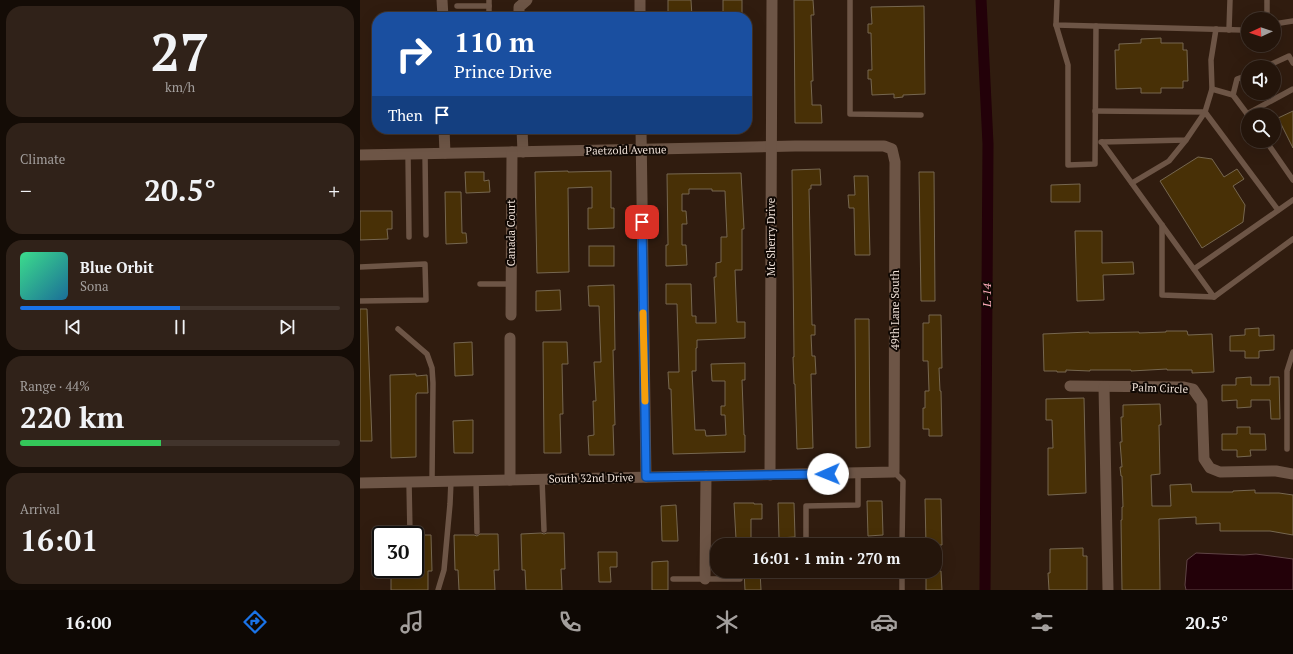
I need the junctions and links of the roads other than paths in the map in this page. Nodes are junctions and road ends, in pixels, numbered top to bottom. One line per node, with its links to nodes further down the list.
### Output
1 (442, 0): 11 (street)
2 (527, 0): 12 (street)
3 (640, 0): 13 (street)
4 (772, 0): 39 (street, Mc Sherry Drive)
5 (850, 0): 32 (lane)
6 (1057, 0): 17 (lane)
7 (1230, 0): 21 (lane)
8 (1267, 0): 14 (lane)
9 (489, 3): 10 (lane)
10 (457, 6)
11 (443, 12)
12 (519, 12)
13 (640, 12)
14 (1267, 12)
15 (1293, 21): 16 (lane)
16 (1281, 23)
17 (1056, 25): 18 (lane); 37 (lane)
18 (1096, 26): 19 (lane); 30 (lane)
19 (1216, 29): 21 (lane); 25 (lane)
20 (1241, 29): 21 (lane)
21 (1229, 30)
22 (1280, 60): 23 (lane)
23 (1293, 64)
24 (1241, 78): 27 (lane)
25 (1212, 89): 27 (lane); 31 (lane)
26 (1293, 89): 29 (lane)
27 (1233, 94): 28 (lane)
28 (1242, 108)
29 (1259, 108)
30 (1095, 111): 31 (lane); 37 (lane)
31 (1205, 112): 36 (lane); 51 (lane)
32 (921, 115)
33 (444, 134): 44 (street)
34 (521, 134): 43 (street, Canada Court)
35 (641, 134): 41 (street)
36 (1186, 140): 38 (lane); 49 (lane)
37 (1095, 142): 38 (lane)
38 (1102, 142): 49 (lane)
39 (771, 147): 41 (street, Paetzold Avenue); 42 (street, Paetzold Avenue); 72 (street, Mc Sherry Drive)
40 (1271, 148): 48 (lane)
41 (641, 149): 43 (street, Paetzold Avenue); 74 (street)
42 (892, 149): 69 (street, 49th Lane South)
43 (517, 152): 44 (street, Paetzold Avenue); 59 (street, Canada Court)
44 (445, 153): 46 (street, Paetzold Avenue)
45 (408, 154): 46 (street, Paetzold Avenue); 47 (street, Paetzold Avenue); 54 (lane)
46 (425, 154): 53 (lane)
47 (360, 155)
48 (1293, 180)
49 (1132, 183): 52 (lane)
50 (1293, 200): 51 (lane)
51 (1278, 210): 57 (lane)
52 (1162, 224): 57 (lane); 60 (lane)
53 (426, 235)
54 (409, 237)
55 (1293, 239): 60 (lane)
56 (360, 267): 61 (lane)
57 (1194, 269): 60 (lane)
58 (480, 284): 59 (lane)
59 (511, 284): 62 (street, Canada Court)
60 (1214, 297)
61 (360, 301)
62 (511, 315)
63 (398, 329): 80 (lane)
64 (510, 338): 76 (street)
65 (1293, 352): 68 (lane)
66 (1070, 386): 67 (street, Palm Circle)
67 (1104, 387): 71 (street, Palm Circle); 93 (street)
68 (1287, 449)
69 (894, 472): 70 (street, South 32nd Drive); 86 (lane)
70 (858, 473): 72 (street, South 32nd Drive); 85 (lane)
71 (1293, 474)
72 (770, 475): 73 (street, South 32nd Drive)
73 (706, 476): 74 (street, South 32nd Drive); 89 (street)
74 (646, 477): 75 (street, South 32nd Drive)
75 (542, 479): 76 (street, South 32nd Drive); 83 (lane)
76 (510, 480): 78 (street, South 32nd Drive)
77 (451, 481): 78 (street, South 32nd Drive); 80 (street, South 32nd Drive); 91 (lane)
78 (476, 481): 84 (lane)
79 (409, 482): 80 (street, South 32nd Drive); 81 (street, South 32nd Drive); 82 (lane)
80 (432, 482)
81 (360, 483)
82 (410, 526)
83 (544, 530)
84 (477, 532)
85 (806, 538)
86 (902, 538)
87 (673, 578): 89 (lane)
88 (902, 578): 92 (lane)
89 (705, 579): 90 (lane)
90 (740, 579)
91 (438, 590)
92 (902, 590)
93 (1108, 590)

